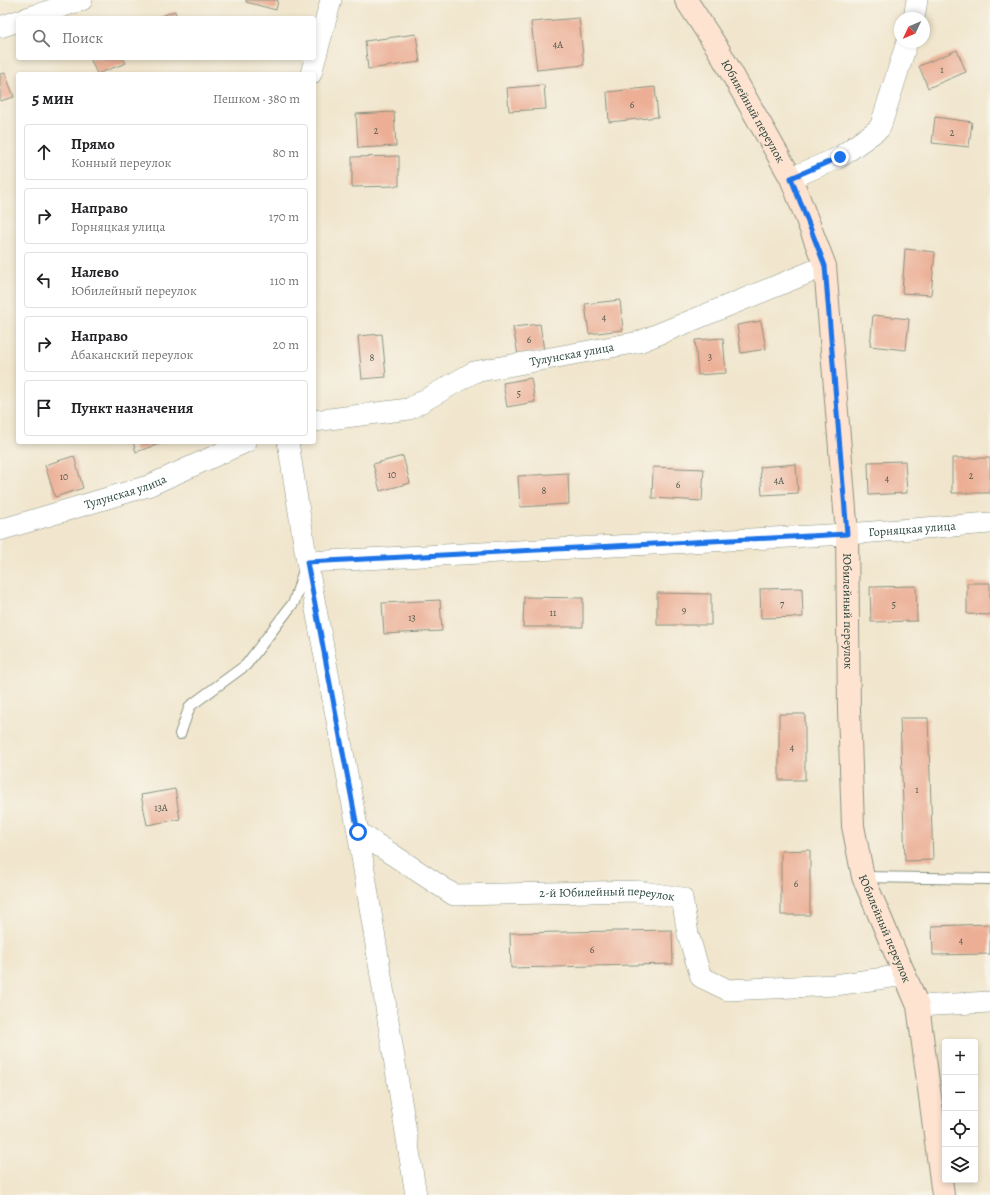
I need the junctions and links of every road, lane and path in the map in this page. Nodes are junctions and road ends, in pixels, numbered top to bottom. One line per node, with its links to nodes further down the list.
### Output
1 (82, 0): 6 (street)
2 (331, 0): 10 (street)
3 (686, 0): 13 (street, Юбилейный переулок)
4 (917, 0): 5 (street)
5 (915, 12)
6 (33, 16)
7 (16, 22): 8 (street)
8 (0, 27)
9 (906, 48): 13 (street)
10 (316, 56)
11 (315, 60): 12 (street)
12 (312, 72)
13 (791, 178): 14 (street, Юбилейный переулок)
14 (825, 266): 15 (street, Тулунская улица); 20 (street, Юбилейный переулок)
15 (316, 421)
16 (242, 444): 19 (street, Тулунская улица)
17 (288, 444): 21 (street)
18 (990, 523): 20 (street, Горняцкая улица)
19 (0, 530)
20 (847, 534): 21 (street, Горняцкая улица); 24 (street, Юбилейный переулок)
21 (307, 562): 22 (lane); 23 (street)
22 (180, 734)
23 (358, 832): 26 (street, 2-й Юбилейный переулок); 29 (street)
24 (863, 877): 25 (lane); 26 (street, Юбилейный переулок)
25 (990, 879)
26 (905, 975): 28 (street, Юбилейный переулок)
27 (990, 1002): 28 (street)
28 (918, 1006): 30 (street, Юбилейный переулок)
29 (416, 1195)
30 (943, 1195)

